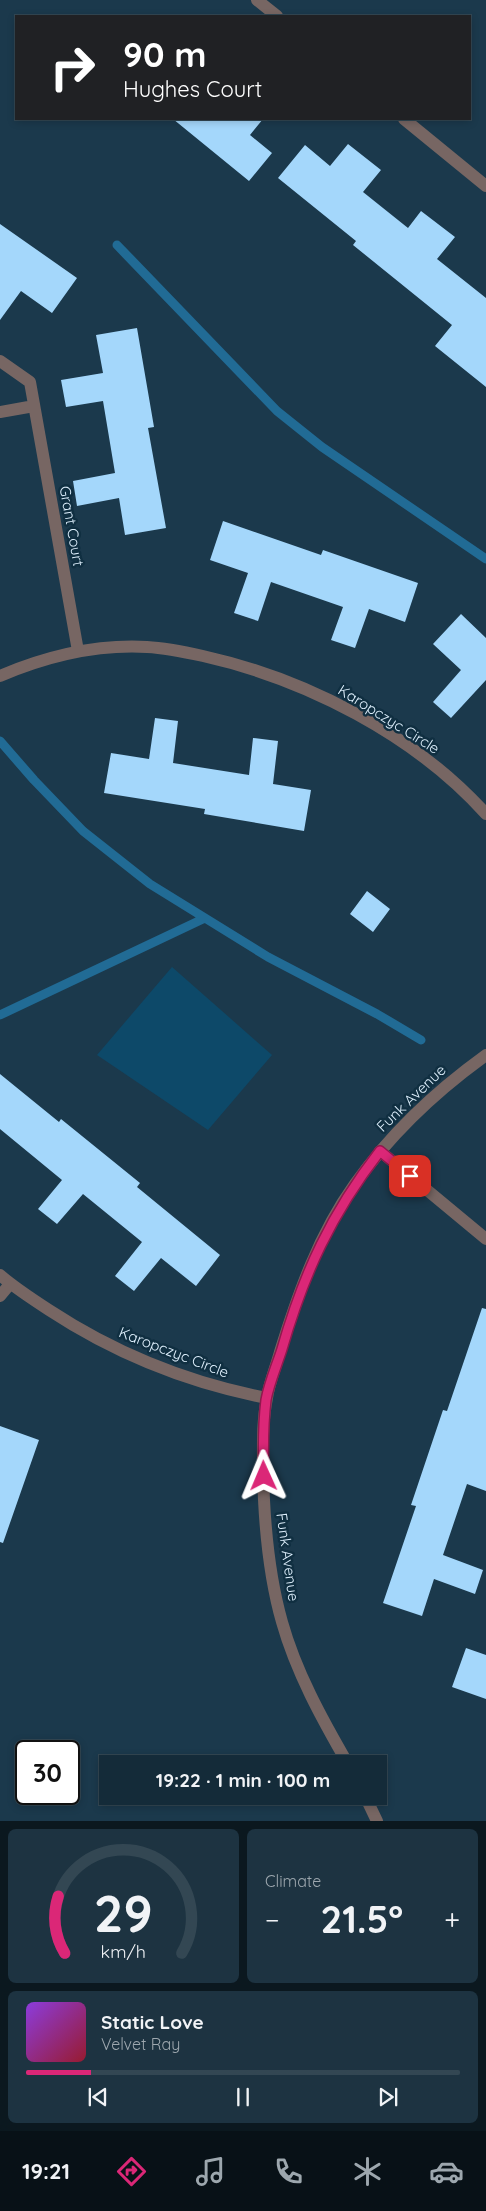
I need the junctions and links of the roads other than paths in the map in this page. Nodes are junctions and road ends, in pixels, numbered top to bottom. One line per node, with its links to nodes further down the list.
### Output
1 (257, 0): 2 (street)
2 (276, 15)
3 (405, 120): 4 (street)
4 (486, 186)
5 (0, 361): 6 (street, Grant Court)
6 (34, 406): 7 (street); 8 (street, Grant Court)
7 (0, 412)
8 (78, 650): 9 (street, Karopczyc Circle); 10 (street, Karopczyc Circle)
9 (0, 676)
10 (486, 814)
11 (486, 1055): 12 (street, Funk Avenue)
12 (380, 1151): 13 (street); 17 (street, Funk Avenue)
13 (486, 1239)
14 (0, 1275): 15 (street, Karopczyc Circle)
15 (10, 1284): 16 (street); 17 (street, Karopczyc Circle)
16 (0, 1296)
17 (266, 1398): 18 (street, Funk Avenue)
18 (343, 1755)
19 (369, 1805): 20 (street)
20 (377, 1821)

